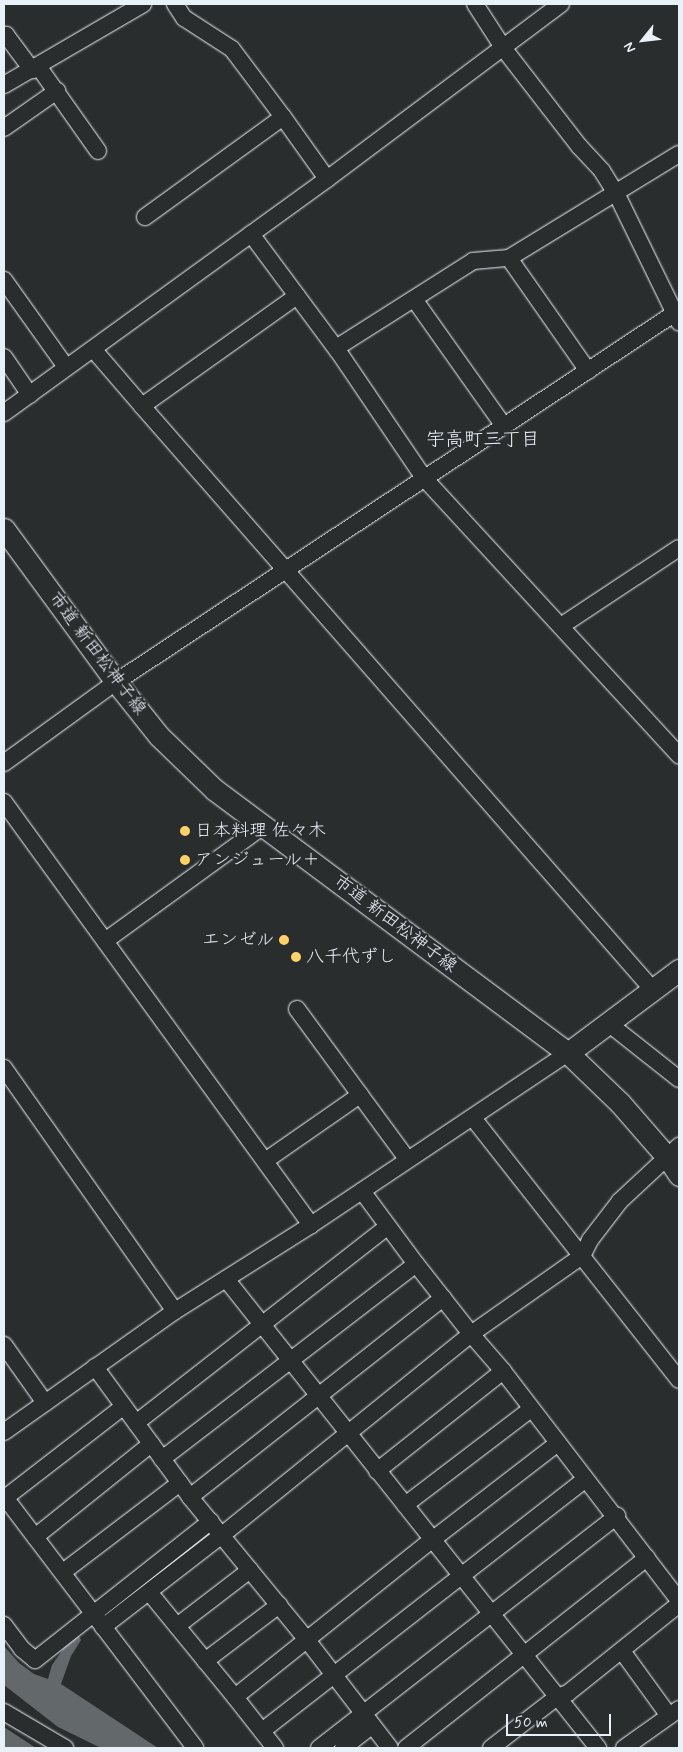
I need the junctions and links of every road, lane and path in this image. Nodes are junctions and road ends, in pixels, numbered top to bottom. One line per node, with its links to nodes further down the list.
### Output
1 (143, 4): 7 (street)
2 (175, 4): 10 (street)
3 (475, 4): 6 (street)
4 (561, 4): 6 (street)
5 (4, 37): 7 (street)
6 (504, 49): 14 (street); 15 (street)
7 (35, 68): 8 (street); 9 (street)
8 (4, 86)
9 (57, 91): 11 (street); 12 (street)
10 (284, 117): 14 (street); 16 (street)
11 (4, 128)
12 (98, 151)
13 (679, 154): 15 (street)
14 (327, 179): 17 (street)
15 (616, 193): 18 (street); 22 (street)
16 (146, 217)
17 (251, 234): 20 (street); 24 (street)
18 (509, 258): 21 (street); 27 (street)
19 (4, 280): 26 (street)
20 (298, 296): 23 (street); 29 (street)
21 (414, 299): 23 (street); 31 (street)
22 (677, 318): 27 (street)
23 (336, 348): 32 (street)
24 (93, 349): 26 (street); 29 (street)
25 (4, 357): 28 (street)
26 (66, 367): 28 (street)
27 (588, 371): 31 (street)
28 (30, 395): 30 (street)
29 (142, 406): 35 (street)
30 (4, 413)
31 (504, 426): 32 (street)
32 (424, 478): 35 (street); 36 (street)
33 (4, 529): 37 (street, 市道 新田松神子線)
34 (679, 548): 36 (street)
35 (285, 570): 37 (street); 44 (street)
36 (562, 626): 38 (street)
37 (116, 682): 39 (street); 41 (street, 市道 新田松神子線)
38 (679, 755)
39 (4, 763)
40 (5, 806): 42 (street)
41 (264, 826): 42 (street); 47 (street, 市道 新田松神子線)
42 (105, 941): 54 (street)
43 (679, 970): 44 (street)
44 (653, 990): 46 (street)
45 (298, 1009): 50 (street)
46 (608, 1023): 47 (street); 49 (street)
47 (568, 1053): 51 (street); 52 (street, 市道 新田松神子線)
48 (4, 1068): 63 (street)
49 (679, 1079)
50 (360, 1094): 53 (street); 54 (street)
51 (473, 1118): 53 (street); 59 (street)
52 (673, 1152): 55 (street, 市道 新田松神子線); 59 (street)
53 (407, 1159): 56 (street)
54 (265, 1161): 57 (street)
55 (679, 1175)
56 (362, 1191): 57 (street); 58 (street)
57 (311, 1225): 61 (street)
58 (387, 1226): 60 (street); 64 (street)
59 (582, 1256): 65 (street); 70 (street)
60 (416, 1264): 62 (street); 67 (street)
61 (226, 1279): 63 (street); 64 (street)
62 (443, 1298): 65 (street); 71 (street)
63 (175, 1311): 68 (street)
64 (261, 1325): 67 (street); 75 (street)
65 (471, 1334): 69 (street); 77 (street)
66 (4, 1345): 72 (street)
67 (290, 1361): 71 (street); 80 (street)
68 (95, 1367): 72 (street); 73 (street)
69 (503, 1371): 74 (street); 81 (street)
70 (679, 1380)
71 (318, 1396): 77 (street); 85 (street)
72 (45, 1403): 76 (street)
73 (124, 1406): 75 (street); 84 (street)
74 (531, 1409): 78 (street); 86 (street)
75 (136, 1423): 79 (street)
76 (4, 1432)
77 (348, 1434): 81 (street); 89 (street)
78 (558, 1443): 82 (street); 91 (street)
79 (151, 1444): 80 (street); 90 (street)
80 (162, 1459): 83 (street)
81 (377, 1471): 86 (street)
82 (586, 1479): 87 (street); 95 (street)
83 (180, 1483): 85 (street); 94 (street)
84 (4, 1497): 90 (street)
85 (190, 1497): 88 (street)
86 (404, 1505): 91 (street)
87 (617, 1516): 92 (street); 101 (street)
88 (211, 1521): 89 (street); 100 (street)
89 (222, 1535): 93 (street); 96 (street)
90 (35, 1537): 94 (street)
91 (432, 1540): 95 (street); 105 (street)
92 (647, 1558): 97 (street); 107 (street)
93 (250, 1570): 99 (street); 103 (street)
94 (63, 1572): 100 (street)
95 (460, 1575): 101 (street); 109 (street)
96 (149, 1592): 103 (street); 104 (street)
97 (679, 1600)
98 (679, 1604): 106 (street)
99 (279, 1605): 105 (street); 108 (street)
100 (93, 1613): 102 (street); 104 (street)
101 (491, 1614): 107 (street); 114 (street)
102 (4, 1625)
103 (177, 1626): 108 (street)
104 (103, 1627): 117 (street)
105 (307, 1640): 109 (street); 110 (street)
106 (622, 1651): 111 (street); 113 (street)
107 (525, 1656): 111 (street); 122 (street)
108 (205, 1661): 110 (street)
109 (334, 1676): 114 (street); 115 (street)
110 (235, 1697): 115 (street)
111 (557, 1697): 123 (street); 124 (street)
112 (4, 1712): 116 (street)
113 (674, 1712): 125 (street)
114 (367, 1720): 119 (street); 120 (street); 121 (street)
115 (262, 1731): 118 (street)
116 (65, 1748)
117 (195, 1748)
118 (275, 1748)
119 (319, 1748)
120 (343, 1748)
121 (390, 1748)
122 (406, 1748)
123 (491, 1748)
124 (598, 1748)
125 (624, 1748)

